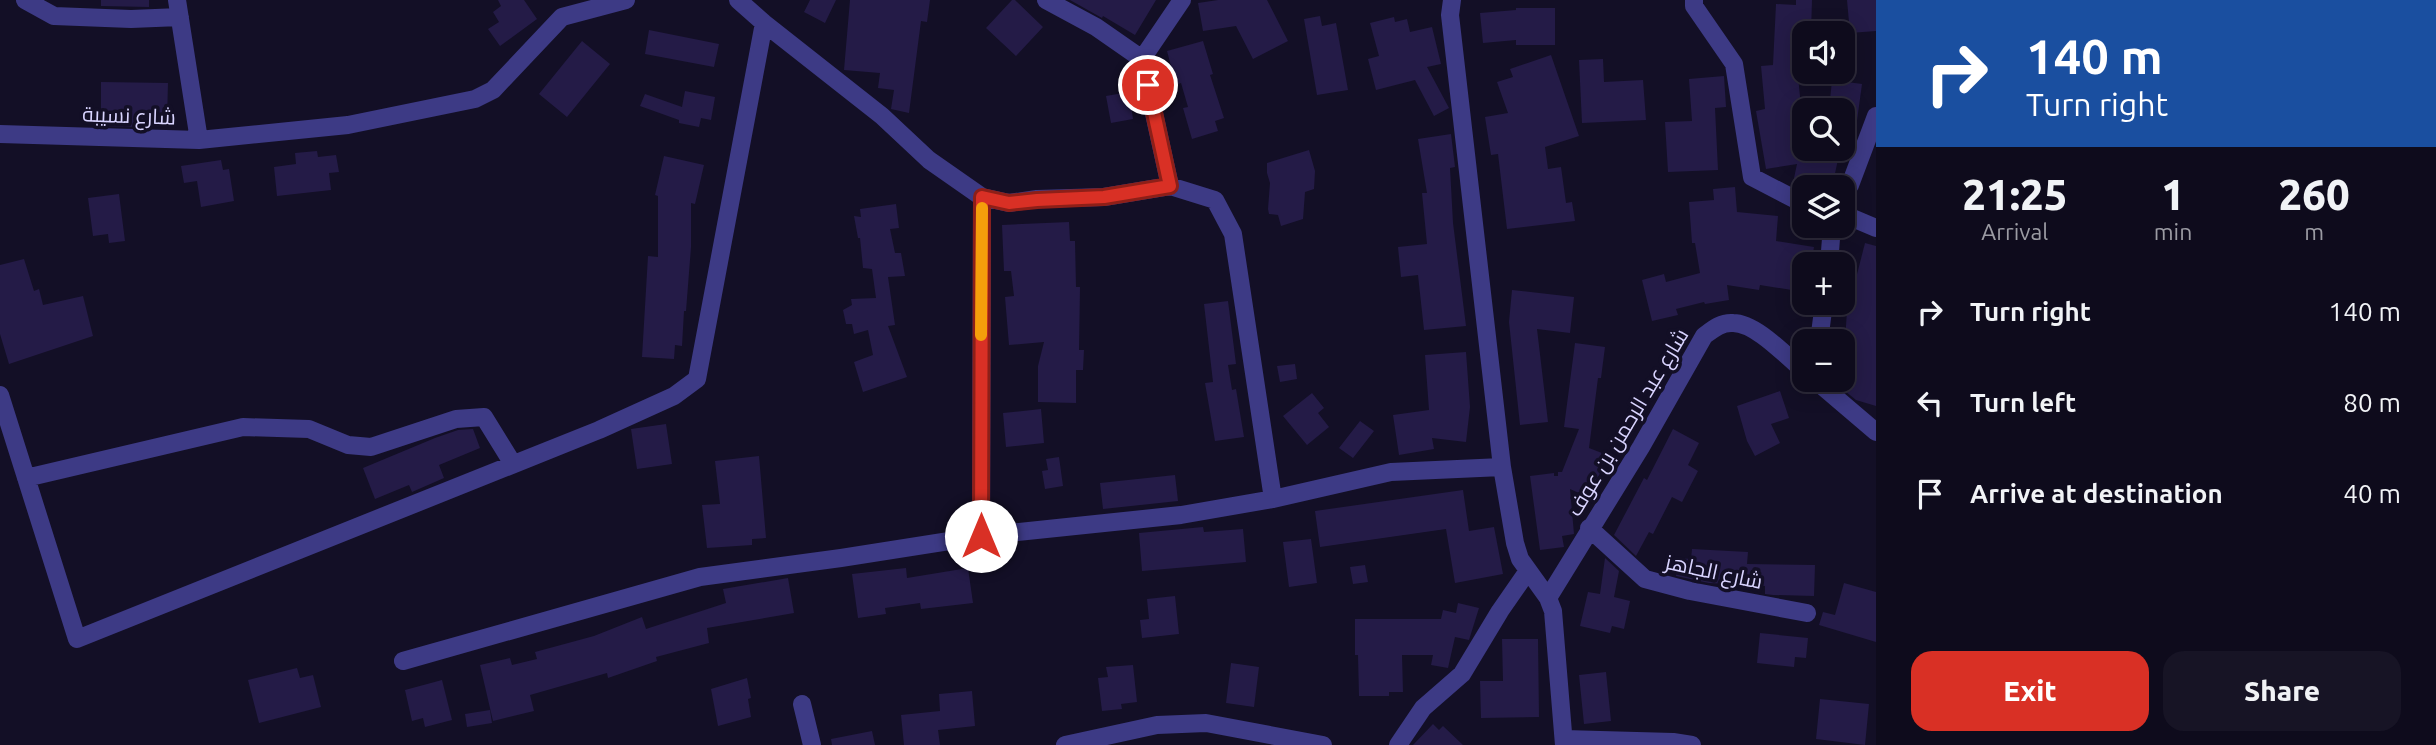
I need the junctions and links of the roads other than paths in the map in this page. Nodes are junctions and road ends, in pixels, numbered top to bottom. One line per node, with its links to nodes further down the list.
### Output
1 (25, 0): 8 (street)
2 (626, 0): 13 (street)
3 (738, 0): 9 (street)
4 (1046, 0): 10 (street)
5 (1182, 0): 10 (street)
6 (1452, 0): 25 (street)
7 (1694, 0): 17 (street)
8 (178, 9): 13 (street, شارع نسيبة)
9 (764, 23): 16 (street); 24 (street)
10 (1142, 59): 15 (street)
11 (1876, 117): 14 (street)
12 (0, 134): 13 (street, شارع نسيبة)
13 (199, 140)
14 (1854, 175)
15 (1170, 186): 16 (street); 27 (street)
16 (982, 197): 29 (street)
17 (1792, 198)
18 (1855, 219): 19 (street)
19 (1876, 228)
20 (1792, 361): 28 (street, شارع عبد الرحمن بن عوف)
21 (1829, 392): 23 (street)
22 (0, 394): 26 (street)
23 (1876, 432)
24 (513, 464): 26 (street); 26 (street)
25 (1502, 467): 27 (street); 30 (street)
26 (26, 478)
27 (1273, 499): 29 (street)
28 (1589, 528): 31 (street, شارع عبد الرحمن بن عوف); 32 (street, شارع الجاهز)
29 (981, 536): 33 (street)
30 (1527, 572): 31 (street); 39 (street)
31 (1548, 598): 35 (street)
32 (1807, 613)
33 (403, 661)
34 (802, 704): 36 (street)
35 (1564, 742): 40 (street)
36 (812, 745)
37 (1065, 745): 38 (street)
38 (1323, 745)
39 (1398, 745)
40 (1692, 745)

